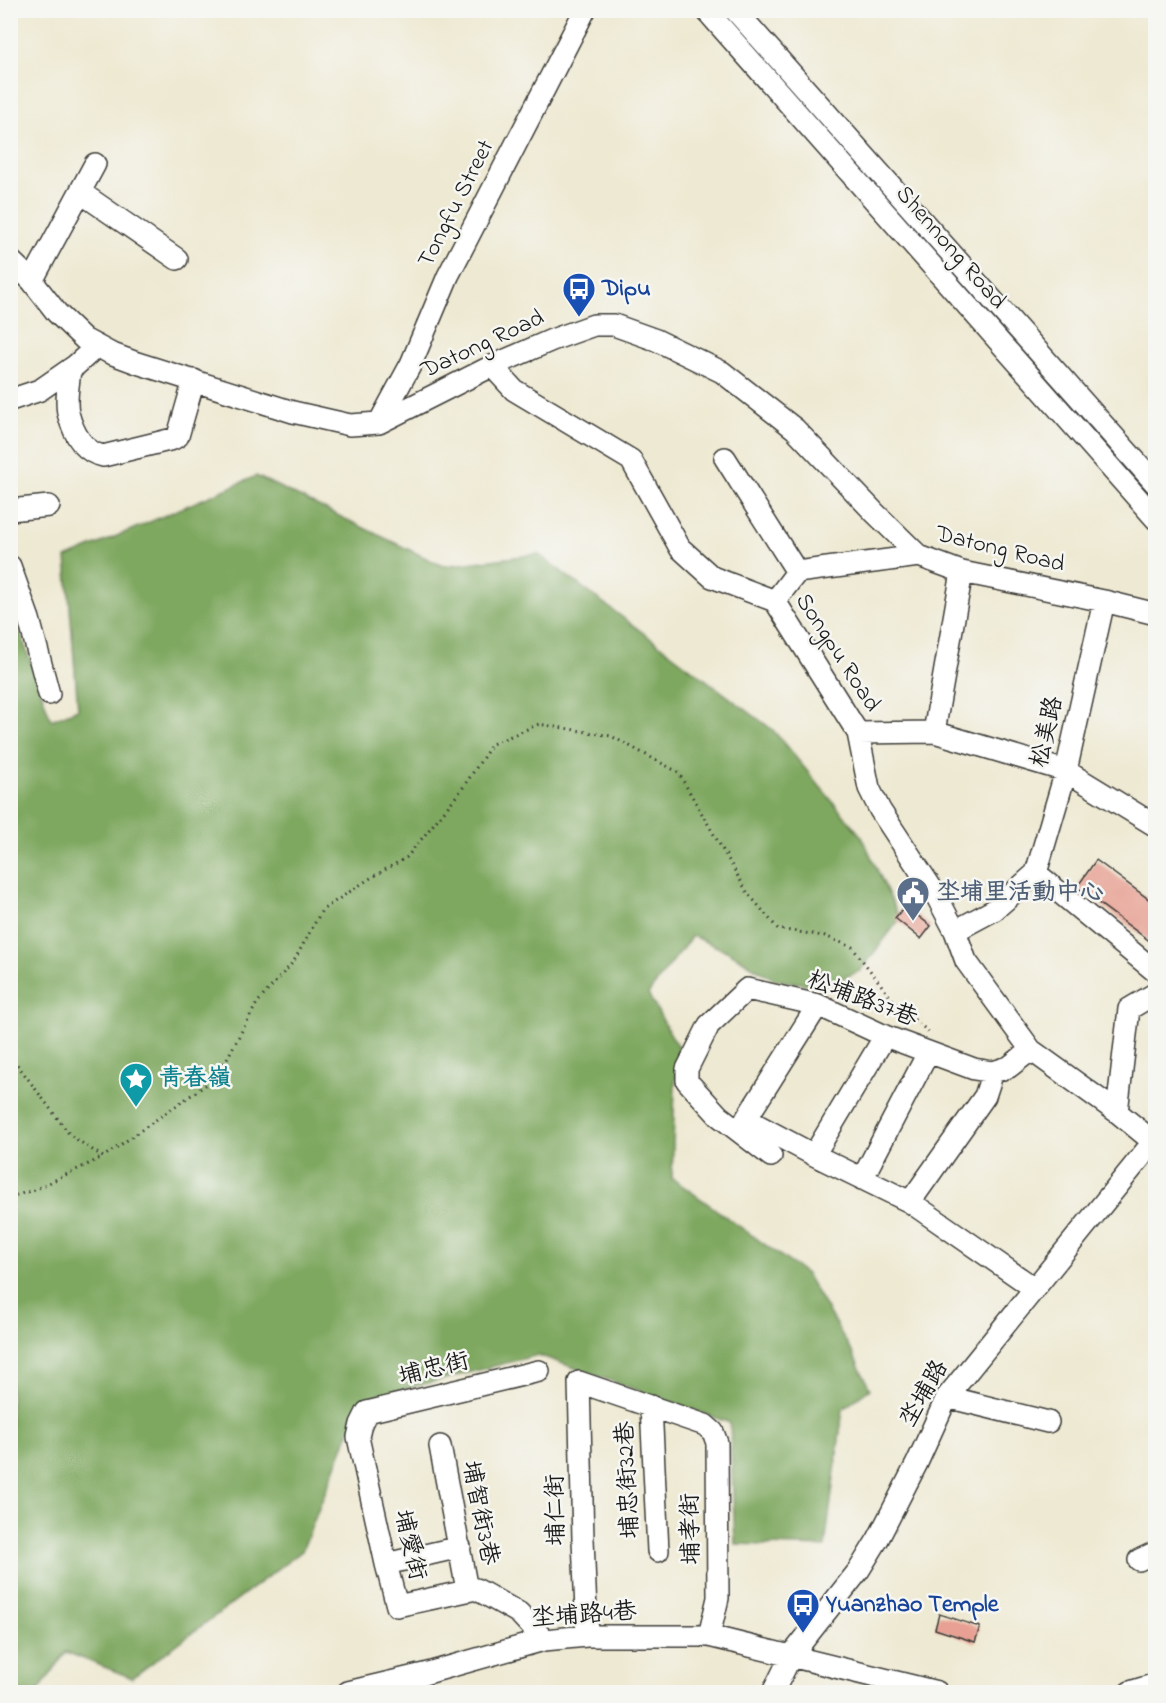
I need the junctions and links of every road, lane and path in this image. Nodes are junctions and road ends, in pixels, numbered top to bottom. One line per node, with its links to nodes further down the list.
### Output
1 (585, 10): 14 (street, Tongfu Street)
2 (706, 10): 19 (street, Shennong Road)
3 (735, 10): 16 (street, Shennong Road)
4 (95, 164): 5 (street)
5 (80, 192): 6 (street); 8 (street)
6 (177, 259)
7 (10, 260): 8 (street, Datong Road)
8 (32, 281): 9 (street, Datong Road)
9 (97, 346): 11 (street); 12 (street, Datong Road)
10 (492, 366): 14 (street, Datong Road); 20 (street, Datong Road); 24 (street, Songpu Road)
11 (70, 369): 12 (street); 13 (street)
12 (194, 380): 14 (street, Datong Road)
13 (10, 400)
14 (379, 423)
15 (725, 458): 23 (street)
16 (1155, 484)
17 (49, 506): 18 (street)
18 (10, 510)
19 (1155, 519)
20 (919, 556): 22 (street, Datong Road); 23 (street)
21 (10, 566): 27 (street)
22 (962, 572): 25 (street, Datong Road); 28 (street)
23 (797, 573): 24 (street)
24 (775, 601): 29 (street, Songpu Road)
25 (1104, 601): 26 (street, Datong Road); 30 (street, 松美路)
26 (1155, 614)
27 (49, 694)
28 (934, 732): 29 (street); 30 (street)
29 (858, 733): 33 (street, Songpu Road)
30 (1066, 771): 31 (street); 32 (street, 松美路)
31 (1155, 826)
32 (1036, 873): 33 (street); 34 (street)
33 (955, 931): 39 (street, Songpu Road)
34 (1155, 972)
35 (1155, 993): 42 (street)
36 (819, 1005): 37 (street, 松埔路37巷); 44 (street); 45 (street, 松埔路37巷)
37 (885, 1036): 38 (street, 松埔路37巷); 44 (street)
38 (934, 1047): 41 (street, 松埔路37巷); 46 (path); 47 (street)
39 (1031, 1050): 41 (street); 42 (street, Songpu Road)
40 (10, 1055): 46 (path)
41 (993, 1072): 49 (street)
42 (1117, 1112): 43 (street, Songpu Road)
43 (1154, 1143): 50 (street, 坔埔路)
44 (814, 1155): 47 (street)
45 (771, 1156)
46 (103, 1157): 48 (path)
47 (862, 1179): 49 (street)
48 (10, 1197)
49 (910, 1202): 50 (street)
50 (1034, 1288): 52 (street, 坔埔路)
51 (539, 1371): 55 (street, 埔忠街)
52 (947, 1397): 54 (street); 64 (street, 坔埔路)
53 (651, 1406): 58 (street, 埔忠街32巷); 61 (street, 埔仁街); 62 (street, 埔孝街)
54 (1048, 1422)
55 (358, 1437): 59 (street, 埔愛街)
56 (440, 1446): 57 (street, 埔智街3巷)
57 (460, 1547): 59 (street); 60 (street, 埔智街3巷)
58 (658, 1551)
59 (386, 1564): 60 (street, 埔愛街)
60 (467, 1590): 63 (street)
61 (587, 1636): 62 (street, 坔埔路4巷); 63 (street, 坔埔路4巷)
62 (709, 1636): 64 (street, 坔埔路4巷)
63 (544, 1640): 66 (street, 坔埔路4巷)
64 (791, 1656): 67 (street, 坔埔路); 68 (street, 坔埔路4巷)
65 (1155, 1684): 69 (street)
66 (348, 1692)
67 (774, 1692)
68 (937, 1692)
69 (1130, 1692)

